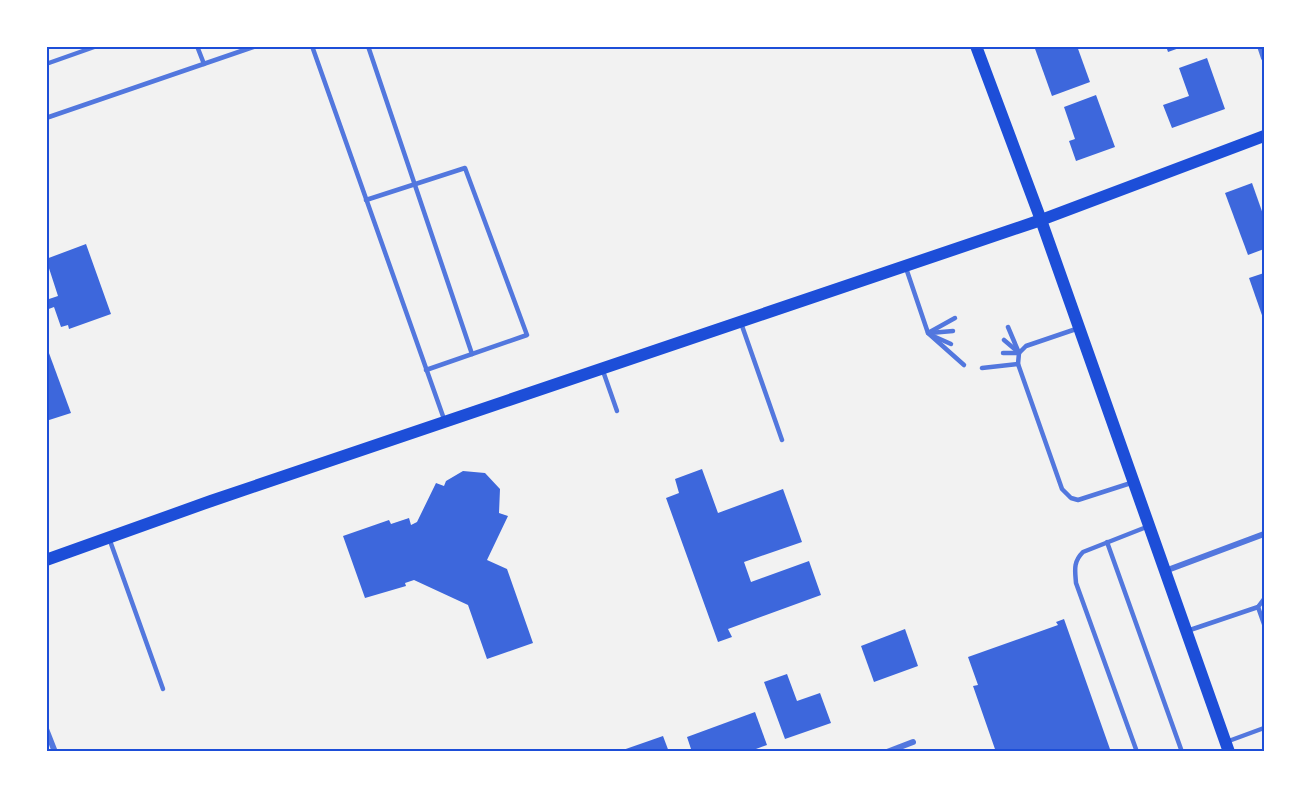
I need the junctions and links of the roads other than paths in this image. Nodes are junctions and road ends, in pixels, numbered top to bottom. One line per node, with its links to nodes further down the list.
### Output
1 (97, 46): 9 (lane)
2 (197, 46): 10 (lane)
3 (256, 46): 10 (lane)
4 (312, 46): 14 (lane)
5 (368, 46): 13 (lane)
6 (976, 46): 15 (main road)
7 (1260, 46): 8 (street)
8 (1264, 58)
9 (46, 64)
10 (204, 64): 11 (lane)
11 (46, 118)
12 (1264, 136): 15 (main road)
13 (415, 185): 14 (lane); 27 (lane); 27 (lane)
14 (366, 200): 32 (lane)
15 (1041, 220): 16 (main road); 20 (main road)
16 (905, 267): 18 (main road); 22 (lane)
17 (955, 318): 22 (lane)
18 (741, 323): 31 (main road); 35 (lane)
19 (1008, 327): 26 (lane)
20 (1079, 328): 26 (lane); 36 (main road)
21 (953, 331): 22 (lane)
22 (928, 333): 24 (lane); 29 (lane)
23 (1004, 340): 26 (lane)
24 (951, 344)
25 (1003, 352): 26 (lane)
26 (1018, 353): 28 (lane)
27 (472, 354): 32 (lane)
28 (1018, 364): 30 (lane); 36 (lane)
29 (964, 365)
30 (982, 368)
31 (602, 369): 33 (lane); 34 (main road)
32 (426, 370): 34 (lane)
33 (617, 411)
34 (445, 422): 39 (main road)
35 (782, 440)
36 (1134, 482): 37 (main road)
37 (1149, 526): 40 (lane); 42 (main road)
38 (1264, 534): 42 (street)
39 (109, 538): 41 (main road); 47 (lane)
40 (1107, 542): 54 (lane); 55 (lane)
41 (46, 560)
42 (1165, 571): 46 (main road)
43 (1264, 599): 44 (lane)
44 (1258, 607): 45 (lane); 46 (lane)
45 (1264, 624)
46 (1186, 632): 51 (main road)
47 (163, 689)
48 (1264, 728): 51 (lane)
49 (46, 729): 52 (street)
50 (913, 742): 53 (street)
51 (1227, 747)
52 (55, 752)
53 (887, 752)
54 (1137, 752)
55 (1182, 752)

